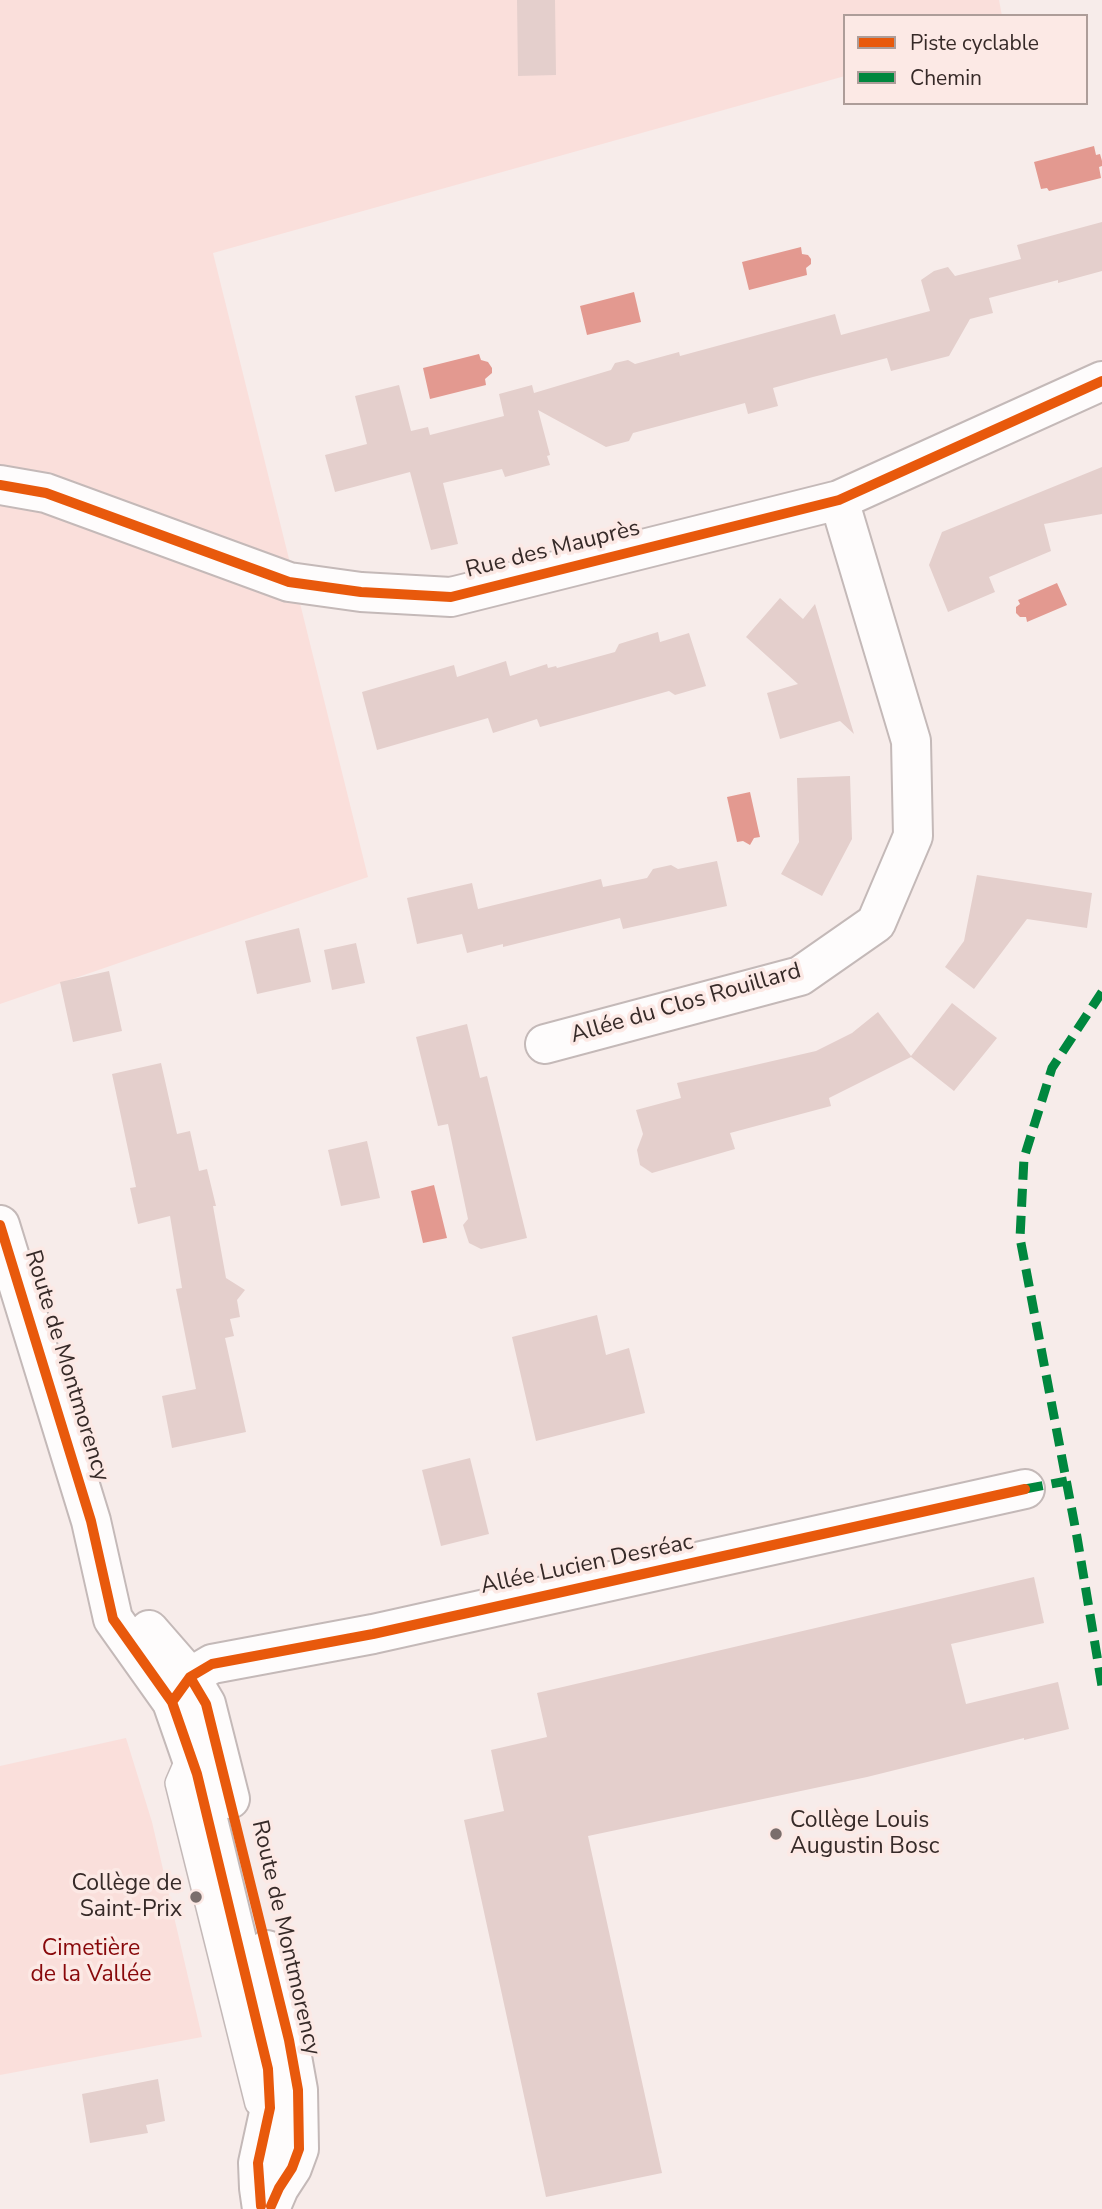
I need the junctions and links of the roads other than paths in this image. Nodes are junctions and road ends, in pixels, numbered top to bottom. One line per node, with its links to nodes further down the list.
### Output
1 (1102, 381): 3 (street, Rue des Mauprès)
2 (0, 485): 3 (street, Rue des Mauprès)
3 (839, 500): 4 (street, Allée du Clos Rouillard)
4 (545, 1044)
5 (0, 1225): 7 (street, Route de Montmorency)
6 (1025, 1489): 7 (street, Allée Lucien Desréac)
7 (181, 1689): 8 (street, Route de Montmorency); 9 (street, Route de Montmorency)
8 (267, 2128): 9 (lane); 10 (street, Route de Montmorency)
9 (299, 2148): 11 (street, Route de Montmorency)
10 (262, 2209)
11 (270, 2209)

